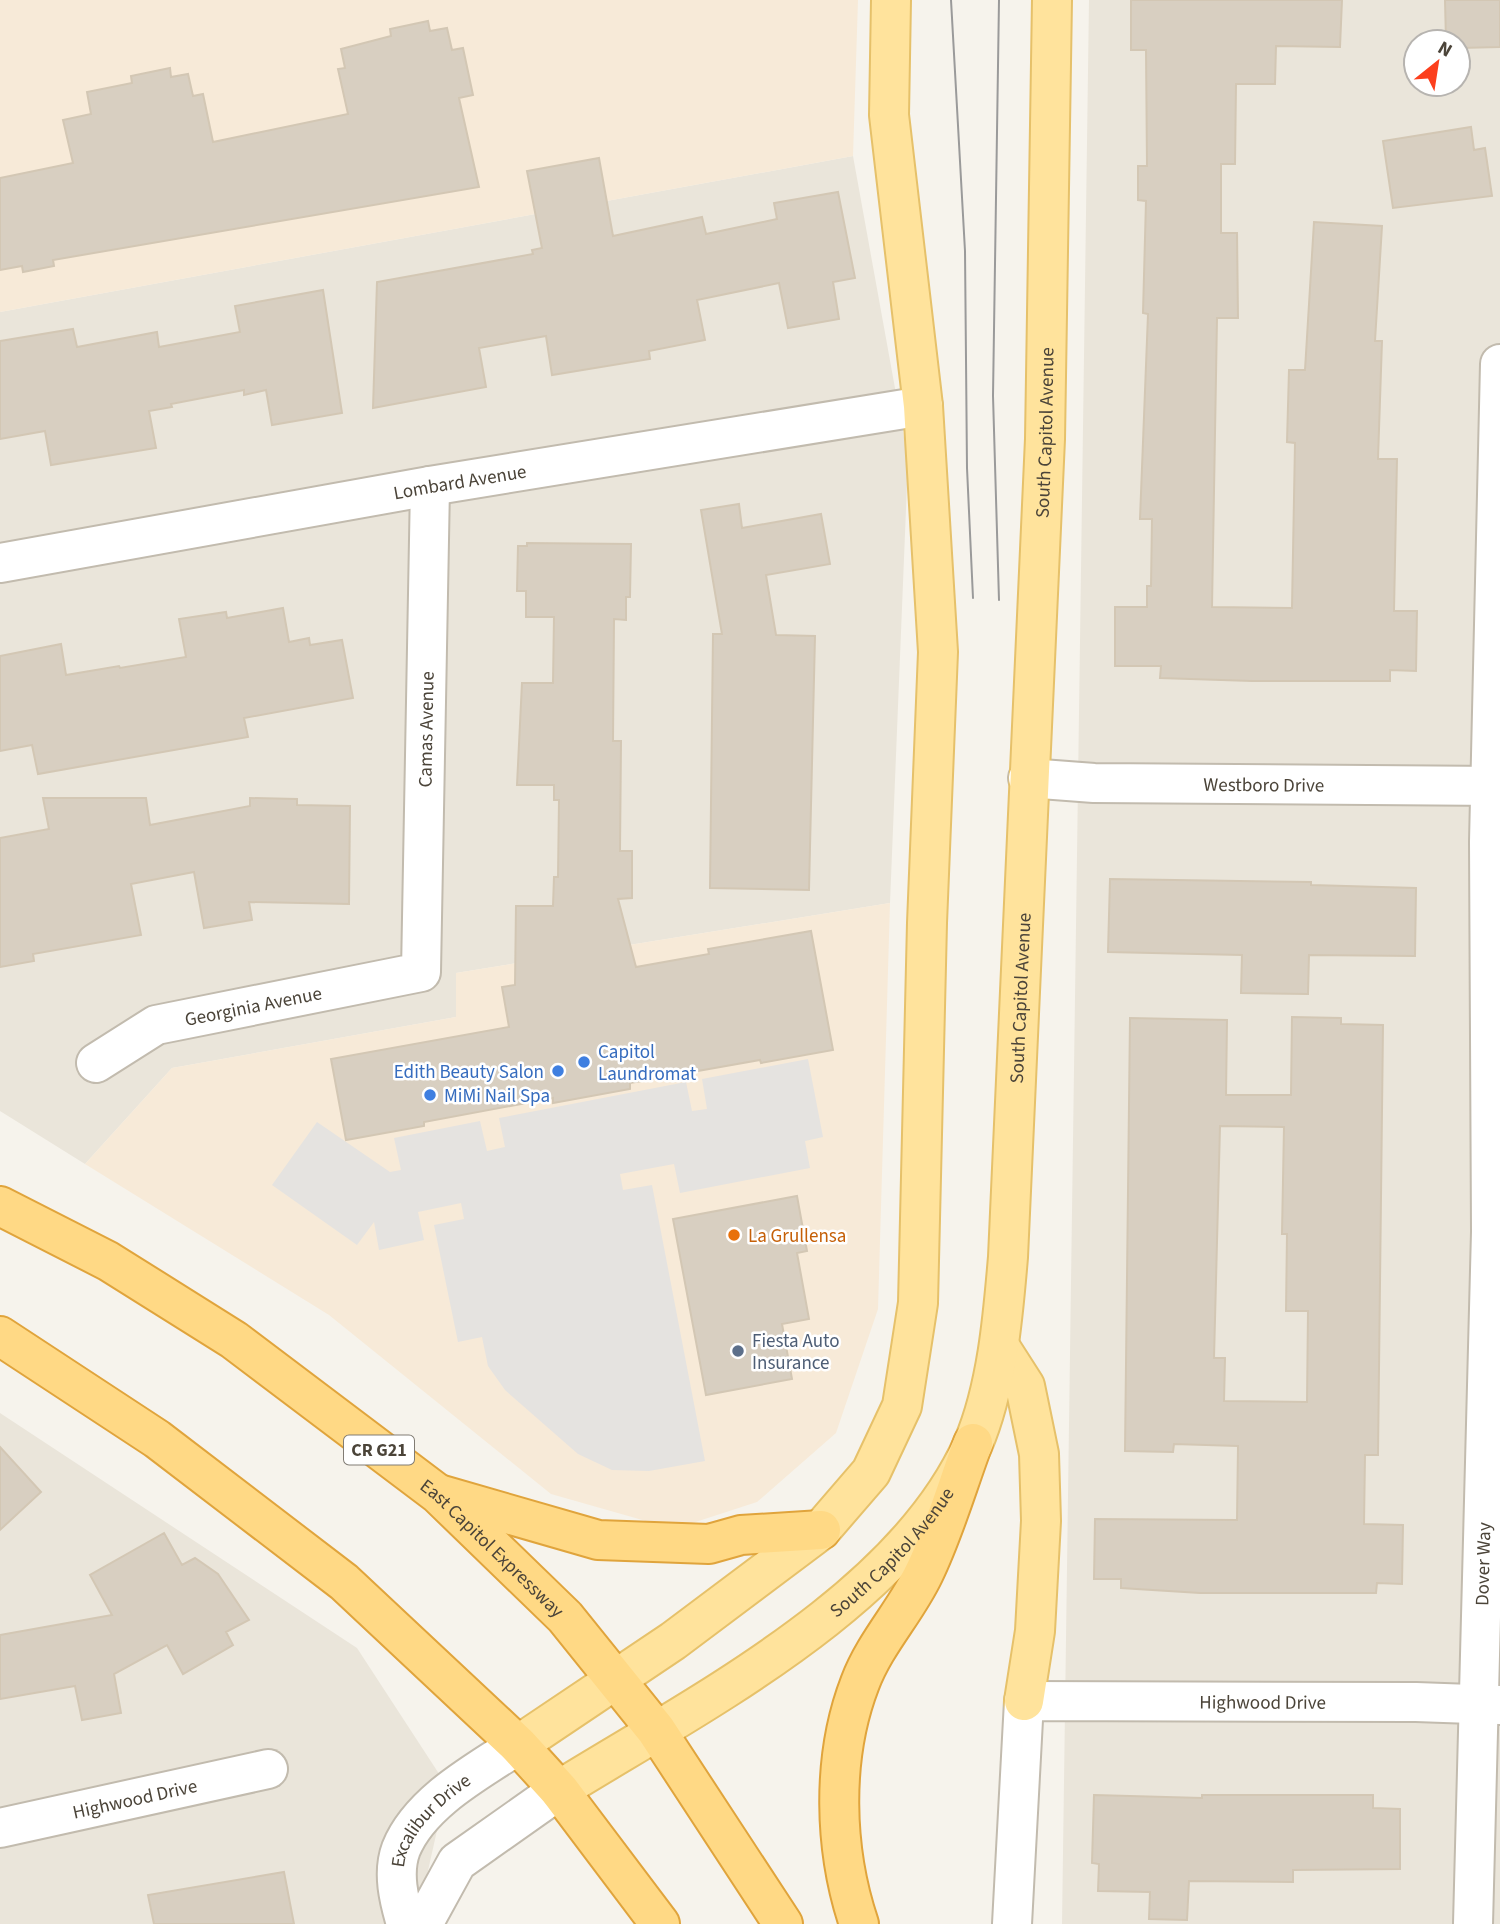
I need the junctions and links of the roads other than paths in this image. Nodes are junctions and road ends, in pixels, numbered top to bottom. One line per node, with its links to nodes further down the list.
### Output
1 (891, 0): 4 (main road)
2 (1052, 0): 7 (main road, South Capitol Avenue)
3 (1500, 364): 8 (street, Dover Way)
4 (923, 406): 5 (street, Lombard Avenue); 17 (main road)
5 (430, 486): 6 (street, Lombard Avenue); 9 (street, Camas Avenue)
6 (0, 563)
7 (1028, 778): 8 (street, Westboro Drive); 14 (main road, South Capitol Avenue)
8 (1495, 786): 12 (street, Dover Way)
9 (421, 972): 10 (street, Georginia Avenue)
10 (96, 1063)
11 (0, 1206): 16 (highway, East Capitol Expressway / CR G21)
12 (1495, 1232): 20 (street, Dover Way)
13 (0, 1336): 22 (highway)
14 (1000, 1347): 15 (main road, South Capitol Avenue); 19 (main road)
15 (973, 1443): 21 (main road, South Capitol Avenue); 30 (highway)
16 (438, 1494): 17 (highway); 18 (highway, East Capitol Expressway / CR G21)
17 (821, 1530): 18 (main road)
18 (615, 1681): 21 (highway, East Capitol Expressway / CR G21); 22 (main road)
19 (1024, 1701): 20 (street, Highwood Drive); 31 (street)
20 (1489, 1705): 32 (street, Dover Way)
21 (656, 1730): 24 (main road, South Capitol Avenue); 29 (highway, East Capitol Expressway / CR G21)
22 (518, 1745): 24 (highway); 26 (street, Excalibur Drive)
23 (268, 1769): 25 (street, Highwood Drive)
24 (559, 1790): 27 (street, Excalibur Drive); 28 (highway)
25 (0, 1828)
26 (406, 1924)
27 (423, 1924)
28 (660, 1924)
29 (783, 1924)
30 (859, 1924)
31 (1012, 1924)
32 (1473, 1924)

